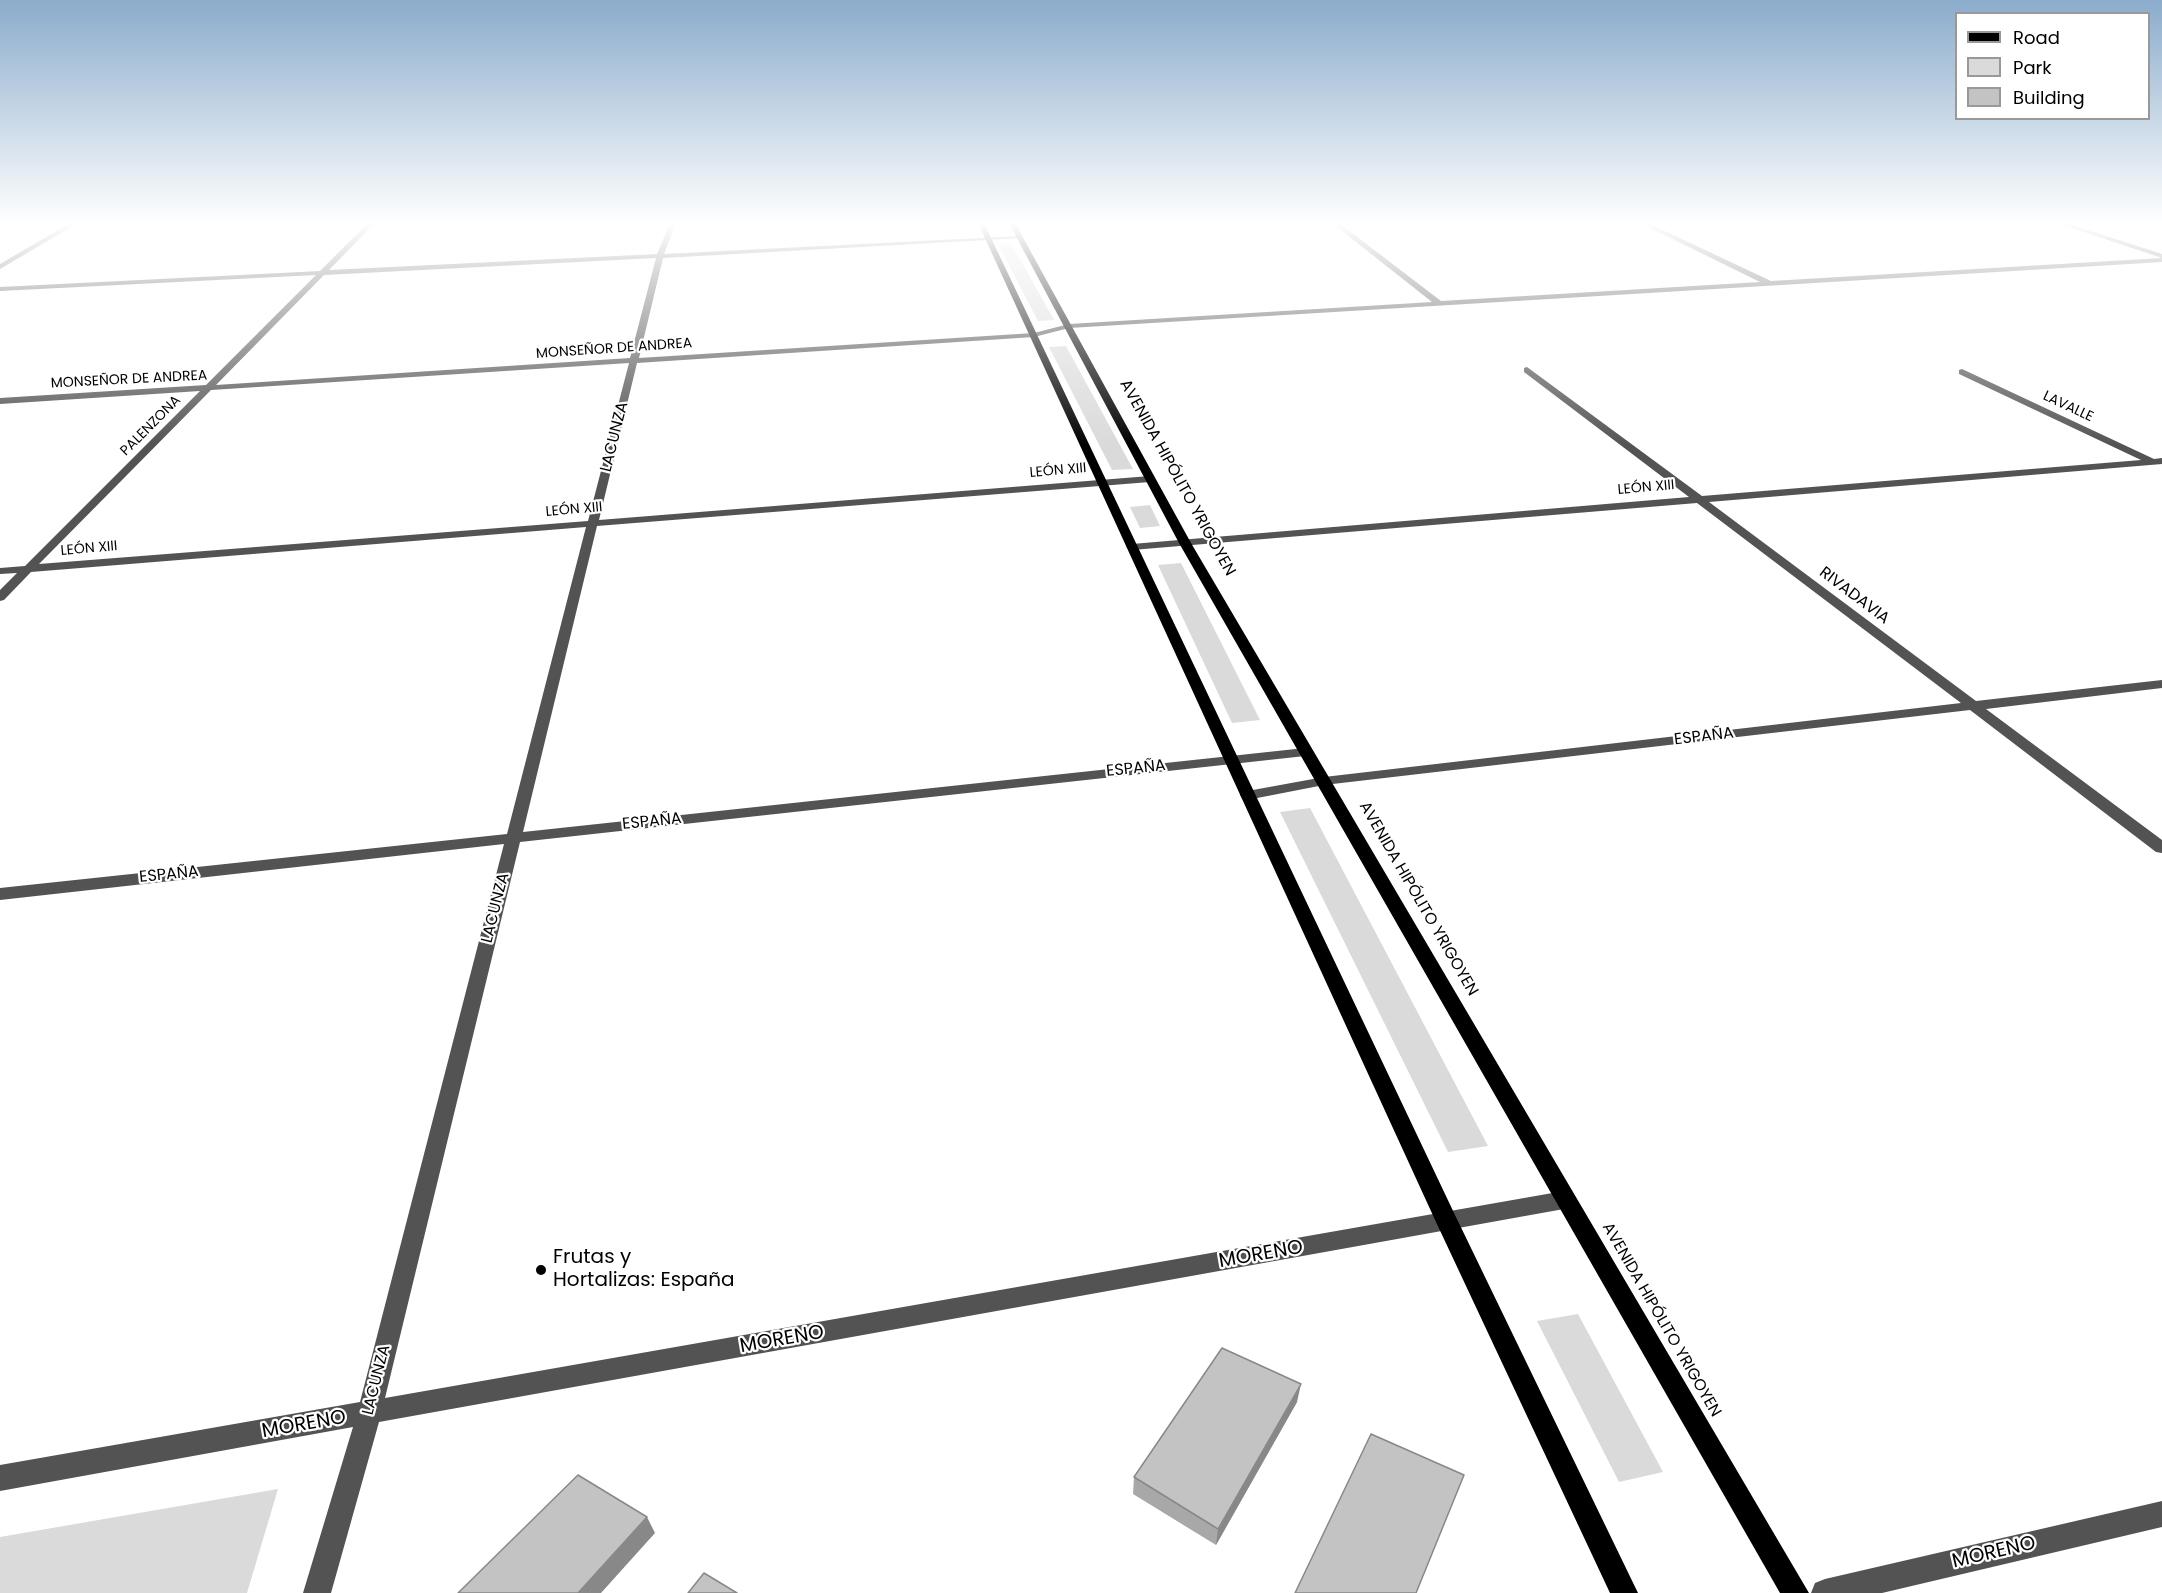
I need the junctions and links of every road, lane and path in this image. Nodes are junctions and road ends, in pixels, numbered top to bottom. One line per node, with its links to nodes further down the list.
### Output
1 (299, 297): 13 (street, PALENZONA)
2 (650, 297): 10 (street, LACUNZA)
3 (1016, 297): 9 (main road)
4 (1053, 297): 8 (main road, AVENIDA HIPÓLITO YRIGOYEN)
5 (1431, 297): 7 (street)
6 (1550, 297): 7 (street, MONSEÑOR DE ANDREA)
7 (1440, 304): 8 (street, MONSEÑOR DE ANDREA)
8 (1069, 326): 9 (street, MONSEÑOR DE ANDREA); 16 (main road, AVENIDA HIPÓLITO YRIGOYEN)
9 (1034, 335): 10 (street, MONSEÑOR DE ANDREA); 17 (main road)
10 (634, 362): 13 (street, MONSEÑOR DE ANDREA); 19 (street, LACUNZA)
11 (1527, 369): 18 (street, RIVADAVIA)
12 (1962, 372): 15 (street, LAVALLE)
13 (207, 389): 14 (street, MONSEÑOR DE ANDREA); 22 (street, PALENZONA)
14 (0, 401)
15 (2159, 463): 18 (street, LEÓN XIII)
16 (1150, 479): 17 (street, LEÓN XIII); 20 (main road, AVENIDA HIPÓLITO YRIGOYEN)
17 (1102, 482): 19 (street, LEÓN XIII); 21 (main road)
18 (1696, 499): 20 (street, LEÓN XIII); 26 (street, RIVADAVIA)
19 (593, 523): 22 (street, LEÓN XIII); 31 (street, LACUNZA)
20 (1185, 543): 21 (street, LEÓN XIII); 27 (main road, AVENIDA HIPÓLITO YRIGOYEN)
21 (1132, 547): 28 (main road)
22 (28, 568): 23 (street, LEÓN XIII); 24 (street, PALENZONA)
23 (0, 571)
24 (0, 597)
25 (2162, 684): 26 (street, ESPAÑA)
26 (1975, 706): 29 (street, ESPAÑA); 32 (street, RIVADAVIA)
27 (1305, 752): 28 (street, ESPAÑA); 29 (main road, AVENIDA HIPÓLITO YRIGOYEN)
28 (1230, 759): 30 (main road); 31 (street, ESPAÑA)
29 (1324, 781): 30 (street, ESPAÑA); 34 (main road, AVENIDA HIPÓLITO YRIGOYEN)
30 (1247, 795): 35 (main road)
31 (514, 837): 33 (street, ESPAÑA); 36 (street, LACUNZA)
32 (2162, 848)
33 (0, 894)
34 (1564, 1200): 35 (street, MORENO); 41 (main road, AVENIDA HIPÓLITO YRIGOYEN)
35 (1447, 1222): 36 (street, MORENO); 40 (main road)
36 (369, 1414): 37 (street, MORENO); 39 (street, LACUNZA)
37 (0, 1478)
38 (2162, 1514): 42 (street, MORENO)
39 (317, 1593)
40 (1624, 1593)
41 (1795, 1593)
42 (1826, 1593)

